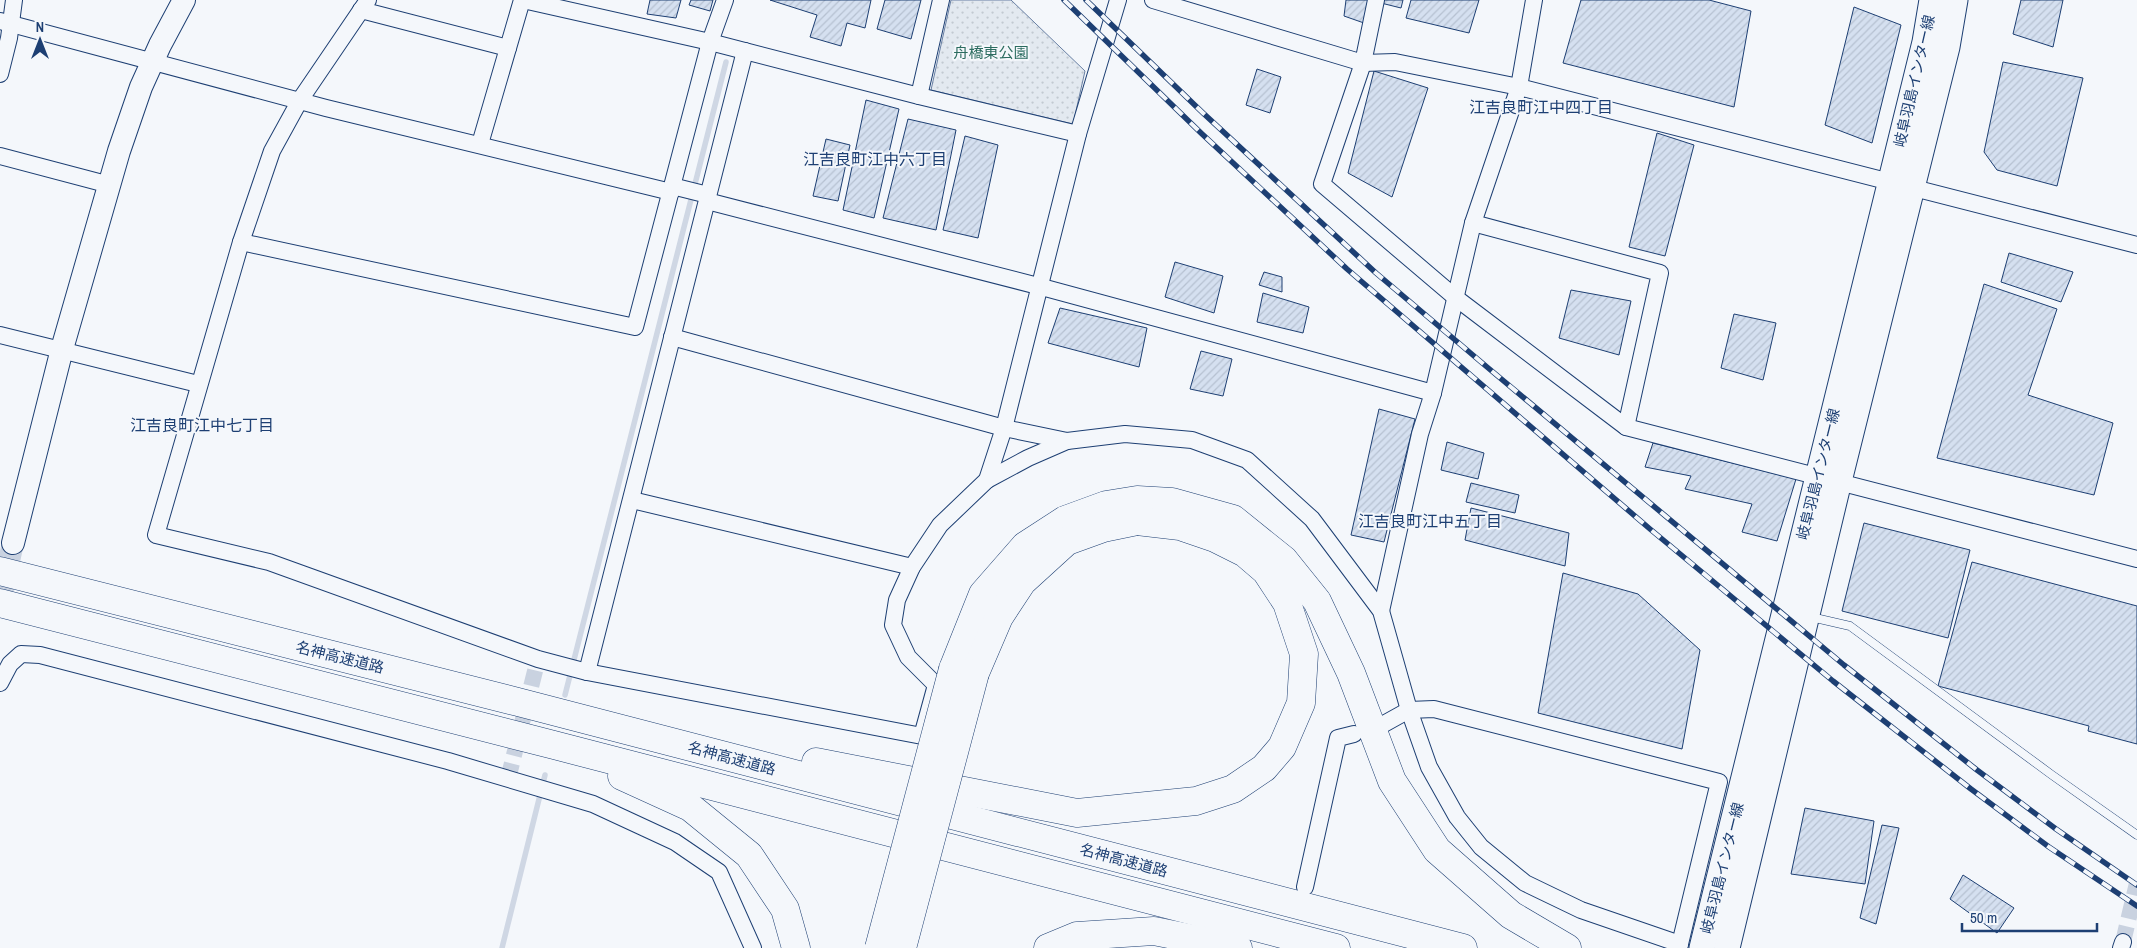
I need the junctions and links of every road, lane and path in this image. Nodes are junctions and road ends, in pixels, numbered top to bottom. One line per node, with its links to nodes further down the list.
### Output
1 (14, 0): 13 (street)
2 (184, 0): 17 (street)
3 (522, 0): 14 (street); 15 (street)
4 (725, 0): 14 (street)
5 (941, 0): 21 (street)
6 (1118, 0): 23 (street)
7 (1153, 0): 18 (street)
8 (1376, 0): 18 (street)
9 (1534, 0): 20 (street)
10 (1932, 0): 26 (main road, 岐阜羽島インター線)
11 (1954, 0): 26 (main road, 岐阜羽島インター線)
12 (364, 5): 15 (street); 22 (street)
13 (5, 22): 17 (street); 19 (street)
14 (710, 42): 16 (street); 28 (street)
15 (508, 48): 24 (street)
16 (745, 51): 21 (street); 29 (street)
17 (153, 61): 22 (street); 27 (street)
18 (1363, 63): 20 (street); 34 (street)
19 (0, 74)
20 (1519, 87): 26 (street); 30 (street)
21 (920, 96): 23 (street)
22 (300, 100): 24 (street); 31 (street)
23 (1078, 134): 33 (street)
24 (480, 144): 28 (street)
25 (0, 156): 27 (street)
26 (1901, 184): 32 (street); 43 (main road, 岐阜羽島インター線)
27 (110, 185): 37 (street)
28 (674, 189): 29 (street); 31 (street)
29 (706, 197): 33 (street); 36 (street)
30 (1473, 223): 34 (street); 40 (street)
31 (241, 242): 38 (street)
32 (2137, 245)
33 (1038, 286): 39 (street); 41 (street)
34 (1456, 298): 39 (street); 40 (street)
35 (0, 334): 37 (street)
36 (672, 337): 41 (street); 45 (street)
37 (62, 349): 38 (street); 46 (street)
38 (198, 384): 53 (street)
39 (1433, 393): 51 (street)
40 (1626, 427): 43 (street)
41 (1004, 428): 42 (street); 44 (street)
42 (1067, 441): 44 (street); 51 (street)
43 (1828, 478): 47 (street); 52 (main road, 岐阜羽島インター線); 61 (main road, 岐阜羽島インター線)
44 (988, 480): 48 (street)
45 (632, 500): 48 (street); 53 (street)
46 (13, 544)
47 (2137, 559)
48 (912, 567): 53 (street)
49 (0, 571): 56 (highway, 名神高速道路)
50 (0, 603): 60 (highway)
51 (1381, 612): 57 (street)
52 (1806, 616): 62 (lane); 74 (main road, 岐阜羽島インター線)
53 (585, 671)
54 (964, 671): 56 (highway); 67 (highway, bridge); 68 (highway, bridge); 73 (highway)
55 (0, 683): 65 (street)
56 (532, 706): 72 (highway, 名神高速道路)
57 (1409, 710): 58 (street); 61 (street); 64 (street)
58 (1382, 726)
59 (1354, 734): 63 (street)
60 (554, 744): 66 (highway); 71 (highway)
61 (1727, 798): 64 (main road, 岐阜羽島インター線)
62 (2137, 835)
63 (1305, 887)
64 (1687, 946)
65 (753, 948)
66 (796, 948)
67 (879, 948)
68 (902, 948)
69 (1048, 948): 70 (highway)
70 (1238, 948)
71 (1336, 948)
72 (1463, 948)
73 (1566, 948)
74 (1727, 948)

